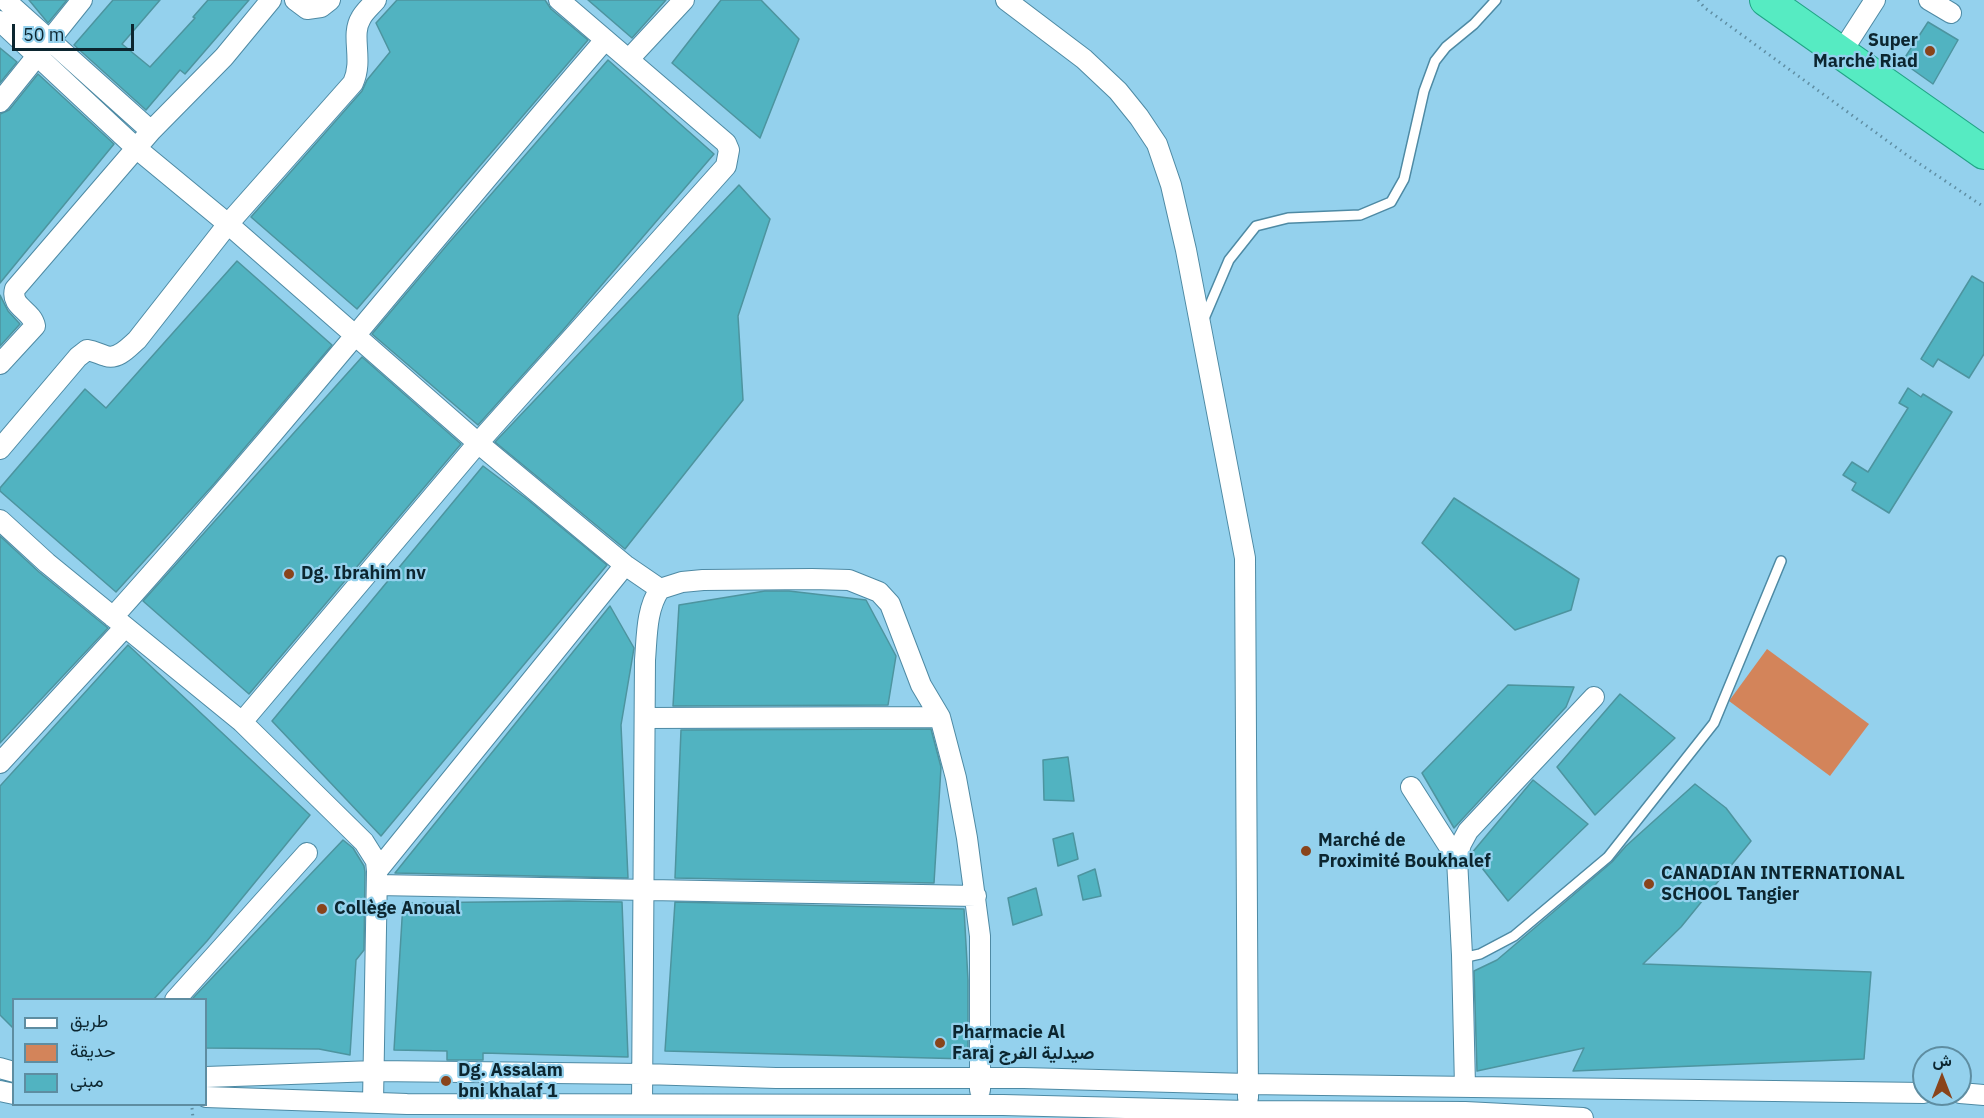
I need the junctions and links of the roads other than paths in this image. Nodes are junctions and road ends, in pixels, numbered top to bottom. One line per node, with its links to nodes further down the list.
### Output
1 (5, 0): 16 (street)
2 (82, 0): 16 (street)
3 (272, 0): 22 (street)
4 (295, 0): 5 (street)
5 (330, 0)
6 (376, 0): 25 (street)
7 (559, 0): 17 (street)
8 (684, 0): 20 (street)
9 (1006, 0): 26 (street)
10 (1496, 0): 26 (lane)
11 (1766, 0): 18 (highway)
12 (1875, 0): 18 (street)
13 (1929, 0): 14 (street)
14 (1951, 14)
15 (0, 21): 19 (street)
16 (49, 40): 19 (street); 22 (street)
17 (605, 40): 20 (street); 27 (street)
18 (1841, 53): 24 (highway)
19 (37, 57): 21 (street); 23 (street)
20 (629, 58): 29 (street)
21 (0, 102)
22 (151, 131): 23 (street)
23 (136, 148): 25 (street); 28 (street)
24 (1984, 153)
25 (228, 224): 27 (street); 30 (street)
26 (1201, 327): 53 (street)
27 (356, 337): 29 (street); 35 (street)
28 (0, 364)
29 (478, 443): 33 (street); 39 (street)
30 (0, 449)
31 (0, 520): 35 (street)
32 (1781, 561): 47 (lane)
33 (625, 565): 34 (street); 44 (street)
34 (660, 589): 37 (street); 38 (street)
35 (119, 622): 39 (street); 40 (street)
36 (1594, 696): 43 (street)
37 (940, 717): 38 (street); 46 (street)
38 (645, 718): 45 (street)
39 (242, 722): 44 (street)
40 (3, 754)
41 (1411, 787): 43 (street)
42 (307, 853): 48 (street)
43 (1457, 860): 47 (street)
44 (377, 878): 45 (street); 49 (street)
45 (644, 890): 46 (street); 50 (street)
46 (976, 896): 52 (street)
47 (1462, 955): 54 (street)
48 (176, 998)
49 (375, 1071): 50 (street); 51 (street); 57 (street)
50 (643, 1074): 52 (street); 58 (street)
51 (207, 1077)
52 (981, 1078): 53 (street); 59 (street)
53 (1248, 1084): 54 (street); 64 (street)
54 (1465, 1087): 55 (street)
55 (1912, 1093)
56 (207, 1097): 57 (street)
57 (373, 1102): 60 (street)
58 (642, 1104): 60 (street); 61 (street)
59 (979, 1105): 62 (street); 63 (street)
60 (407, 1111)
61 (711, 1111): 62 (street)
62 (863, 1111)
63 (1033, 1112): 64 (street)
64 (1247, 1115): 65 (street)
65 (1521, 1116): 66 (street)
66 (1582, 1118)

